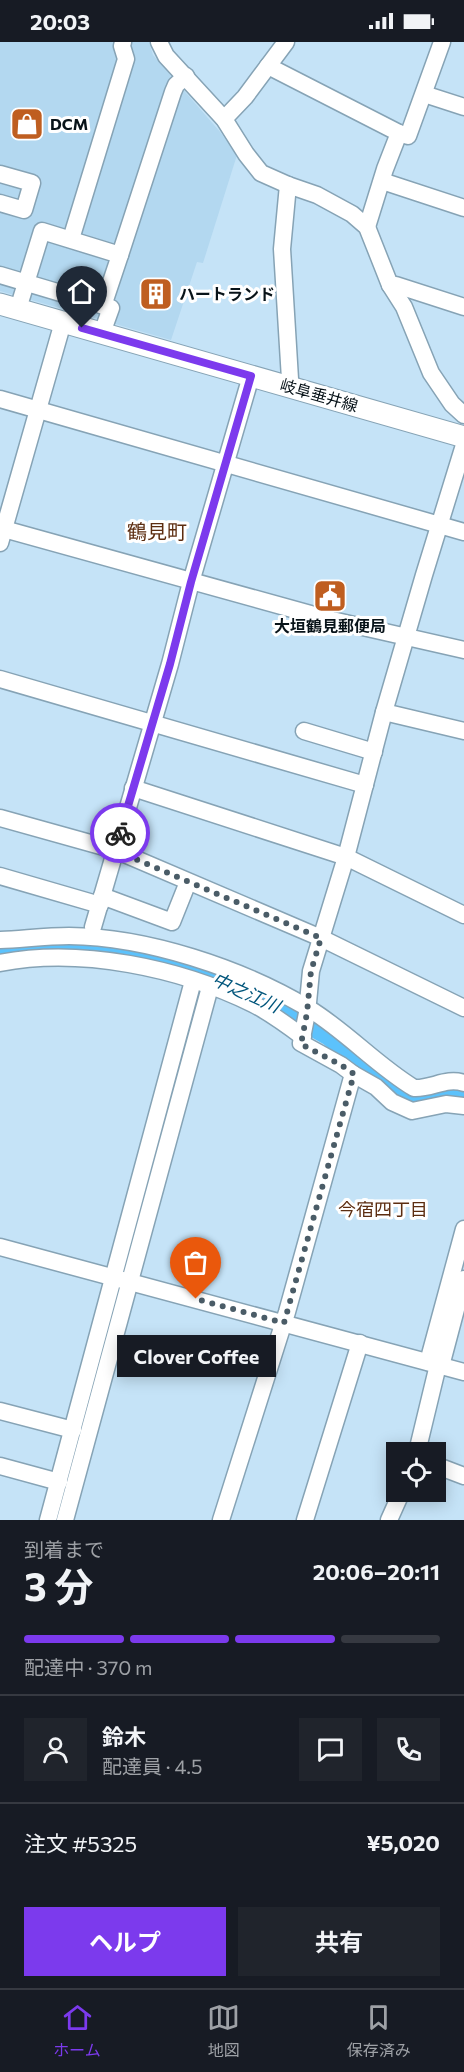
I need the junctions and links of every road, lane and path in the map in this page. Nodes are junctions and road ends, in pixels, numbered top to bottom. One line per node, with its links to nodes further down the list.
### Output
1 (123, 42): 17 (street)
2 (159, 42): 6 (street)
3 (286, 42): 5 (street)
4 (442, 42): 7 (street)
5 (268, 66): 9 (street); 10 (street)
6 (186, 76): 9 (street); 18 (street)
7 (424, 94): 8 (street); 10 (street)
8 (464, 107)
9 (224, 119): 13 (street)
10 (399, 133): 12 (street)
11 (0, 174): 14 (street)
12 (382, 181): 15 (street); 16 (street)
13 (288, 185): 16 (street); 28 (street)
14 (0, 203)
15 (464, 208)
16 (368, 227): 21 (street)
17 (71, 239): 18 (street); 20 (street)
18 (120, 255): 23 (street)
19 (0, 275): 20 (street)
20 (26, 282): 22 (street); 23 (street)
21 (390, 285): 24 (street); 31 (street)
22 (9, 306): 25 (main road, 岐阜垂井線)
23 (104, 306): 26 (street)
24 (464, 307)
25 (63, 322): 26 (main road, 岐阜垂井線); 30 (street)
26 (102, 333): 27 (main road, 岐阜垂井線)
27 (251, 376): 28 (main road, 岐阜垂井線); 34 (street)
28 (288, 386): 32 (main road, 岐阜垂井線)
29 (0, 399): 30 (street)
30 (38, 410): 34 (street); 37 (street)
31 (464, 415)
32 (464, 437)
33 (464, 445): 35 (street)
34 (226, 464): 35 (street); 38 (street)
35 (439, 525): 36 (street); 39 (street)
36 (464, 532)
37 (1, 533): 38 (street)
38 (191, 582): 39 (street); 43 (street)
39 (407, 638): 40 (street); 42 (street)
40 (464, 650)
41 (0, 679): 43 (street)
42 (384, 712): 45 (street); 46 (street)
43 (152, 723): 47 (street); 48 (street)
44 (304, 731): 46 (street)
45 (464, 731)
46 (374, 752): 47 (street)
47 (365, 785): 51 (street)
48 (133, 788): 50 (street); 51 (street)
49 (0, 818): 50 (street)
50 (114, 850): 53 (street); 54 (street)
51 (346, 857): 55 (street); 57 (street)
52 (0, 876): 54 (street)
53 (188, 882): 54 (street); 57 (street)
54 (101, 900): 56 (street)
55 (464, 915)
56 (93, 927)
57 (321, 938): 62 (street); 63 (street)
58 (0, 940): 63 (street)
59 (0, 963): 60 (street)
60 (193, 981): 61 (street); 70 (street)
61 (210, 987): 64 (street); 72 (street)
62 (464, 1008)
63 (307, 1010): 64 (street); 66 (street)
64 (304, 1034): 65 (street)
65 (354, 1074): 67 (street); 73 (street)
66 (464, 1083)
67 (464, 1106)
68 (464, 1229): 75 (street)
69 (0, 1247): 70 (street)
70 (113, 1277): 72 (street); 78 (street)
71 (464, 1279): 75 (street)
72 (130, 1281): 73 (street); 86 (street)
73 (284, 1323): 74 (street); 87 (street)
74 (360, 1343): 75 (street); 88 (street)
75 (436, 1364): 76 (street); 79 (street)
76 (464, 1372)
77 (0, 1411): 78 (street)
78 (73, 1430): 83 (street)
79 (419, 1442)
80 (0, 1466): 83 (street)
81 (446, 1469): 82 (street)
82 (464, 1476)
83 (59, 1482): 85 (street)
84 (397, 1502): 89 (street)
85 (48, 1520)
86 (65, 1520)
87 (221, 1520)
88 (304, 1520)
89 (389, 1520)

